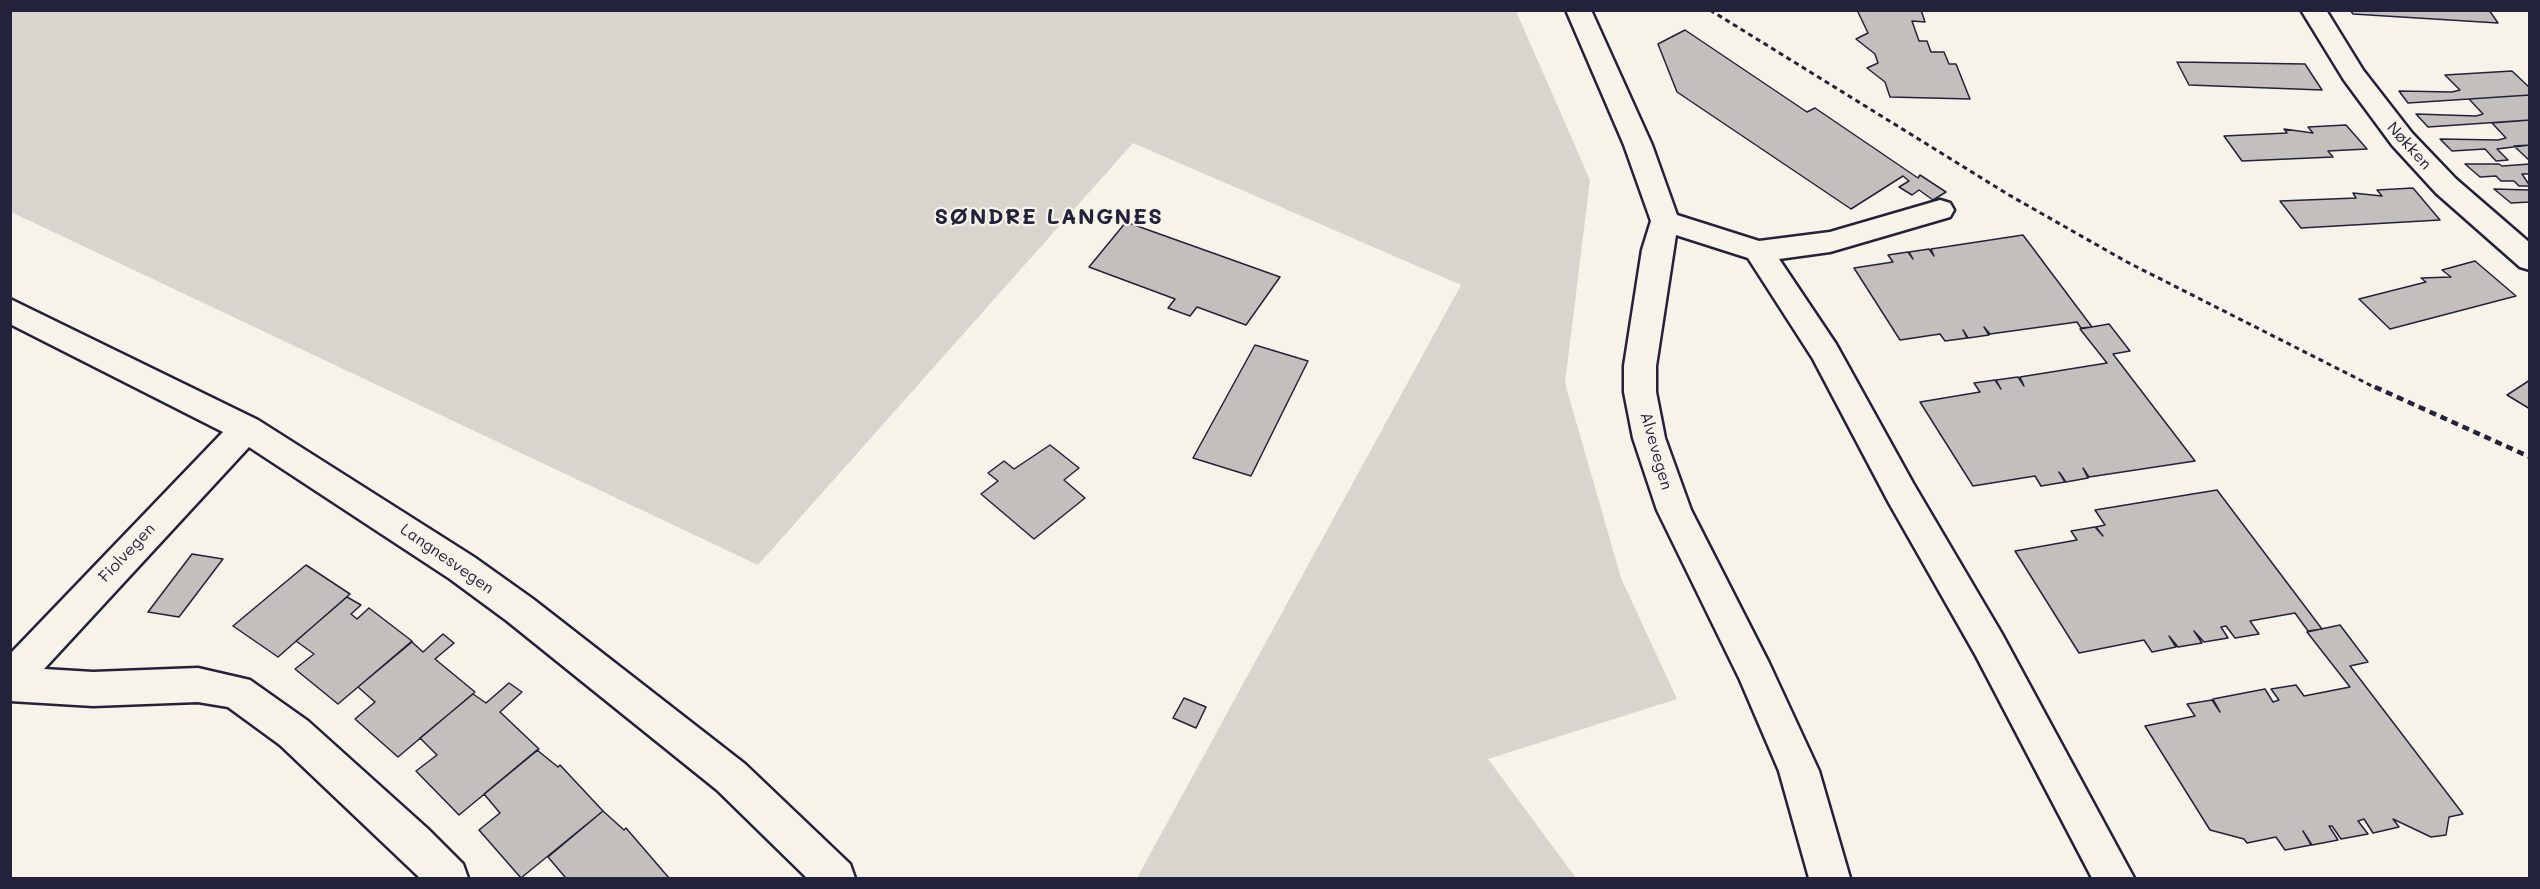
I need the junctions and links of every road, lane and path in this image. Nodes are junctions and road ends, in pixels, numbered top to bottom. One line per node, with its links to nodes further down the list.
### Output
1 (1578, 10): 5 (street)
2 (1710, 10): 10 (path)
3 (2313, 10): 7 (street, Nøkken)
4 (1940, 210): 6 (street)
5 (1665, 221): 6 (street); 14 (street, Alvevegen)
6 (1758, 251): 15 (street)
7 (2529, 260)
8 (10, 310): 9 (street, Langnesvegen)
9 (246, 429): 11 (street, Fiolvegen); 13 (street, Langnesvegen)
10 (2529, 457)
11 (10, 682): 12 (street)
12 (448, 879)
13 (835, 879)
14 (1829, 879)
15 (2114, 879)

